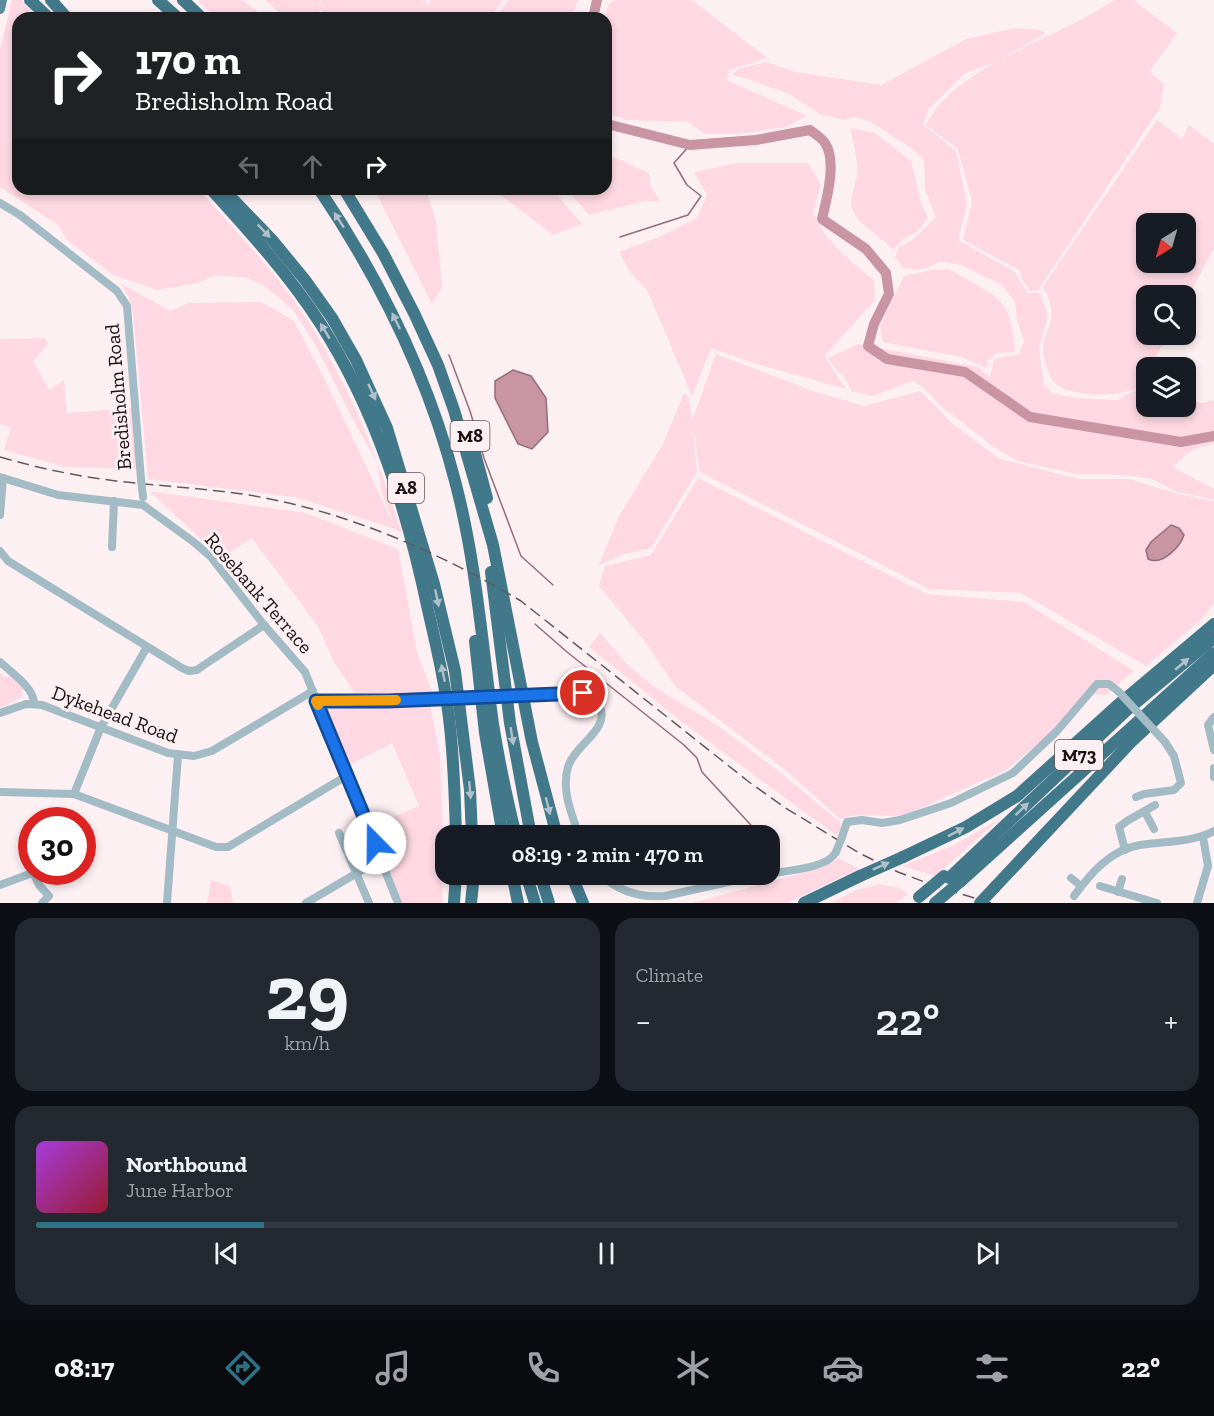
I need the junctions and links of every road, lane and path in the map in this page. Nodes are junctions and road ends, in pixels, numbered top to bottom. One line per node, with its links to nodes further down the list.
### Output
1 (2, 0): 7 (main road)
2 (31, 0): 8 (highway)
3 (38, 0): 9 (highway)
4 (52, 0): 10 (highway)
5 (158, 0): 11 (highway)
6 (183, 0): 12 (highway)
7 (0, 9)
8 (43, 12)
9 (49, 12)
10 (63, 12)
11 (171, 12)
12 (196, 12)
13 (216, 195): 51 (highway, A8, one-way to 13)
14 (229, 195): 52 (highway, A8, one-way to 52)
15 (323, 195): 19 (highway, M8, one-way to 15)
16 (348, 195): 21 (highway, M8)
17 (348, 195): 37 (highway, M8)
18 (0, 203): 23 (street, Bredisholm Road, bridge)
19 (417, 369): 33 (highway, M8); 53 (highway, M8)
20 (1, 477): 22 (street, Rosebank Terrace); 24 (street)
21 (477, 491): 37 (highway, M8); 56 (highway, M8, one-way to 56)
22 (114, 501): 23 (street, Rosebank Terrace); 25 (street)
23 (143, 501): 28 (street, Rosebank Terrace)
24 (0, 515)
25 (112, 547)
26 (0, 551): 30 (street)
27 (1214, 624): 99 (highway, M73, one-way to 27, bridge)
28 (264, 625): 30 (street); 34 (street, Rosebank Terrace)
29 (1214, 638): 70 (highway, M73, one-way to 29)
30 (147, 647): 40 (street)
31 (1212, 658): 70 (highway, M73); 101 (highway, bridge)
32 (0, 662): 36 (street)
33 (488, 681): 54 (highway, M8); 55 (highway, M8)
34 (312, 692): 35 (street, Rosebank Terrace); 42 (street, Dykehead Road)
35 (316, 701): 44 (street, Rosebank Terrace); 58 (street, bridge)
36 (34, 703): 38 (street, Dykehead Road); 40 (street, Dykehead Road)
37 (525, 708): 57 (highway, M8, one-way to 57)
38 (0, 713)
39 (1214, 717): 41 (street)
40 (101, 727): 42 (street, Dykehead Road); 47 (street)
41 (1214, 750)
42 (178, 755): 60 (street)
43 (1214, 768): 45 (street)
44 (348, 775): 60 (street); 65 (street, Rosebank Terrace)
45 (1214, 777)
46 (0, 792): 47 (street)
47 (74, 794): 60 (street)
48 (1136, 797): 67 (street, bridge)
49 (1155, 805): 50 (street)
50 (1145, 812): 59 (street); 64 (street)
51 (455, 825)
52 (472, 825)
53 (501, 825)
54 (506, 825)
55 (514, 825)
56 (529, 825)
57 (554, 825)
58 (576, 825)
59 (1154, 829)
60 (172, 831): 89 (street)
61 (1214, 831): 63 (street)
62 (339, 833): 68 (street)
63 (1203, 837): 64 (street); 66 (street)
64 (1125, 850): 83 (street)
65 (381, 860): 68 (street); 92 (street, Rosebank Terrace)
66 (1211, 866): 103 (street)
67 (780, 872)
68 (356, 873): 90 (street); 91 (street)
69 (18, 878): 73 (street)
70 (952, 878): 87 (highway, M73, bridge); 87 (highway, M73, bridge); 100 (highway, M73, bridge)
71 (1071, 878): 83 (street)
72 (1122, 879): 85 (street)
73 (0, 885)
74 (39, 885): 88 (street)
75 (455, 885): 93 (highway)
76 (473, 885): 94 (highway)
77 (516, 885): 95 (highway)
78 (529, 885): 96 (highway)
79 (543, 885): 97 (highway)
80 (576, 885): 98 (highway)
81 (614, 885): 82 (street)
82 (715, 885)
83 (1081, 886): 86 (street)
84 (1100, 886): 85 (street)
85 (1118, 891): 102 (street)
86 (1074, 896)
87 (922, 901)
88 (42, 903)
89 (166, 903)
90 (306, 903)
91 (369, 903)
92 (398, 903)
93 (454, 903)
94 (471, 903)
95 (520, 903)
96 (535, 903)
97 (549, 903)
98 (583, 903)
99 (804, 903)
100 (940, 903)
101 (980, 903)
102 (1157, 903)
103 (1197, 903)

